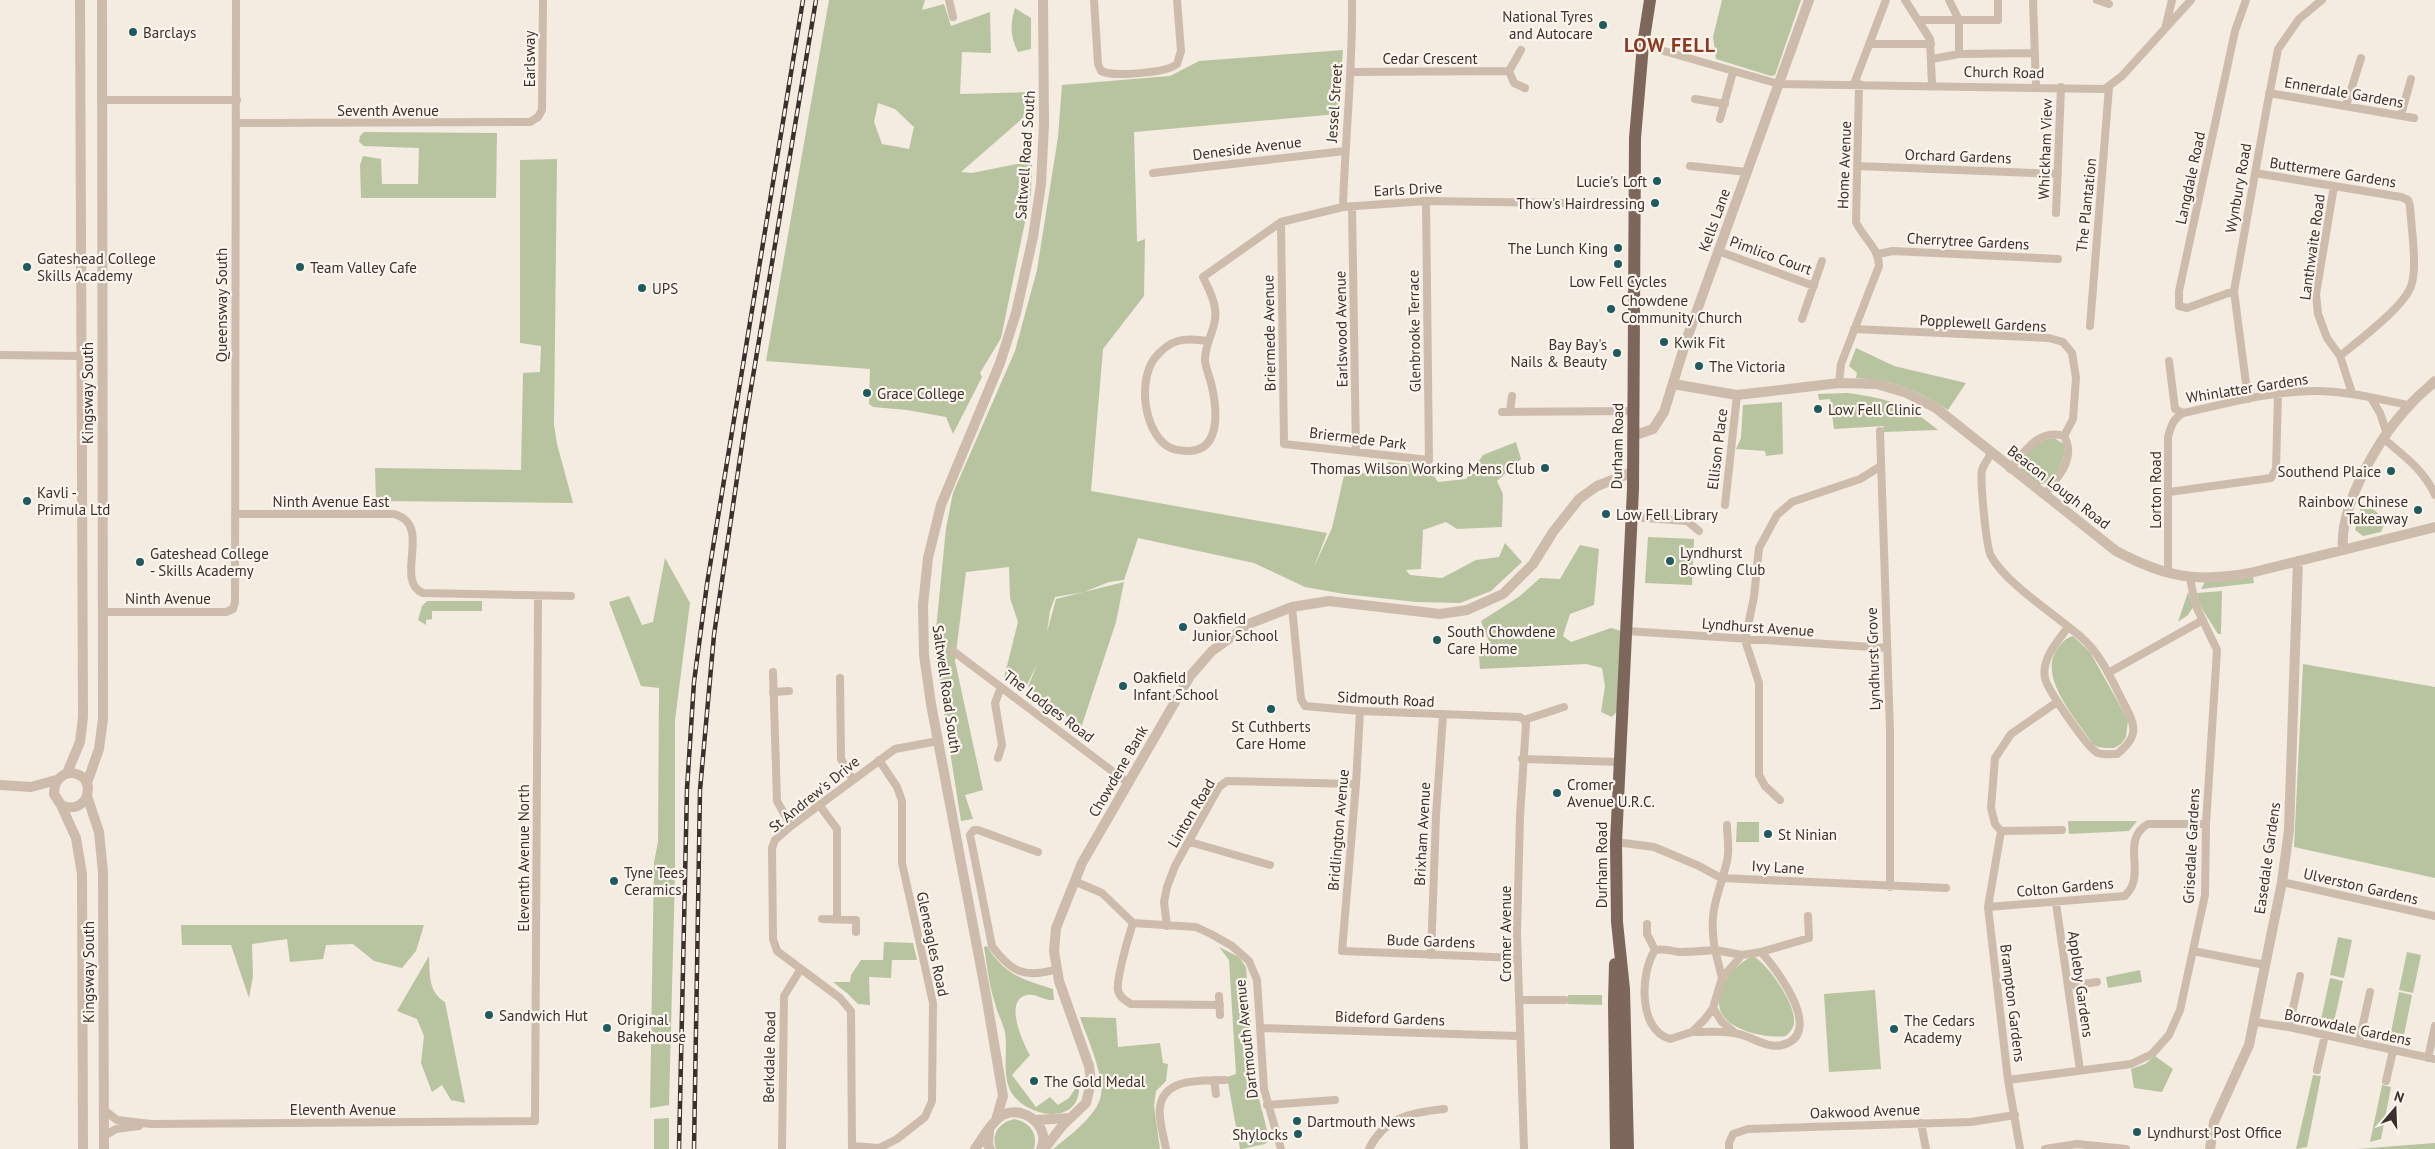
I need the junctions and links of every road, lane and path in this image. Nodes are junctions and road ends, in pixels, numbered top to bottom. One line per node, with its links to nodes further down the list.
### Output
1 (80, 0): 82 (street, Kingsway South)
2 (102, 0): 48 (street, Kingsway South)
3 (236, 0): 49 (street, Queensway South)
4 (543, 0): 53 (street, Earlsway)
5 (949, 0): 23 (street)
6 (1043, 0): 142 (street, Saltwell Road South)
7 (1094, 0): 8 (street)
8 (1178, 0)
9 (1352, 0): 36 (street, Jessel Street)
10 (1650, 0): 29 (main road, Durham Road)
11 (1809, 0): 39 (street, Kells Lane)
12 (1886, 0): 27 (street, Home Avenue)
13 (1906, 0): 24 (street)
14 (1949, 0): 25 (street)
15 (1998, 0): 25 (street)
16 (2033, 0): 31 (street)
17 (2096, 0): 22 (street)
18 (2172, 0): 26 (street)
19 (2191, 0): 26 (street)
20 (2246, 0): 76 (street, Langdale Road)
21 (2322, 0): 46 (street, Wynbury Road)
22 (2108, 4)
23 (953, 17)
24 (1919, 20): 25 (street); 28 (street)
25 (1959, 20): 32 (street)
26 (2166, 27): 44 (street)
27 (1869, 44): 28 (street); 40 (street, Home Avenue)
28 (1931, 44): 34 (street)
29 (1643, 45): 37 (street, Church Road); 66 (main road, Durham Road)
30 (1521, 50): 35 (street)
31 (2034, 53): 32 (street); 42 (street)
32 (1959, 54): 34 (street)
33 (2361, 58): 51 (street)
34 (1932, 59): 41 (street)
35 (1509, 71): 36 (street, Cedar Crescent); 45 (street)
36 (1351, 72): 57 (street, Jessel Street)
37 (1733, 72): 39 (street, Church Road); 50 (street)
38 (2411, 79): 52 (street)
39 (1778, 84): 40 (street, Church Road); 60 (street, Kells Lane)
40 (1857, 84): 41 (street, Church Road); 59 (street, Home Avenue)
41 (1932, 85): 42 (street, Church Road)
42 (2036, 87): 43 (street, Church Road)
43 (2061, 87): 44 (street, Church Road); 63 (street, Whickham View)
44 (2109, 87): 78 (street, The Plantation)
45 (1525, 88)
46 (2269, 93): 51 (street, Ennerdale Gardens); 61 (street, Wynbury Road)
47 (1695, 99): 50 (street)
48 (102, 100): 49 (street); 124 (street, Kingsway South)
49 (237, 100): 56 (street, Queensway South)
50 (1725, 104): 55 (street)
51 (2346, 106): 52 (street, Ennerdale Gardens)
52 (2401, 115): 54 (street, Ennerdale Gardens)
53 (538, 117): 56 (street, Seventh Avenue)
54 (2414, 118)
55 (1720, 119)
56 (236, 123): 112 (street, Queensway South)
57 (1345, 151): 62 (street, Deneside Avenue); 68 (street, Jessel Street)
58 (1690, 166): 60 (street)
59 (1858, 166): 63 (street, Orchard Gardens); 72 (street, Home Avenue)
60 (1747, 172): 71 (street, Kells Lane)
61 (2255, 173): 64 (street, Buttermere Gardens); 76 (street, Wynbury Road)
62 (1153, 174)
63 (2058, 174): 69 (street, Whickham View)
64 (2334, 186): 83 (street, Lanthwaite Road); 83 (street, Buttermere Gardens)
65 (1426, 201): 66 (street, Earls Drive); 67 (street, Earls Drive); 104 (street, Glenbrooke Terrace)
66 (1634, 204): 95 (main road, Durham Road)
67 (1352, 206): 68 (street, Earls Drive); 102 (street, Earlswood Avenue)
68 (1343, 207): 70 (street, Earls Drive)
69 (2056, 213)
70 (1281, 222): 80 (street, Earls Drive); 101 (street, Briermede Avenue)
71 (1718, 251): 75 (street, Pimlico Court); 87 (street, Kells Lane)
72 (1878, 254): 73 (street, Cherrytree Gardens); 79 (street)
73 (2058, 259)
74 (1822, 262): 75 (street)
75 (1814, 286): 77 (street)
76 (2234, 292): 93 (street, Wynbury Road)
77 (1802, 319)
78 (2090, 326)
79 (1854, 329): 86 (street); 99 (street, Popplewell Gardens)
80 (1208, 341): 80 (street)
81 (0, 355): 82 (street)
82 (81, 356): 147 (street, Kingsway South)
83 (2340, 356): 88 (street, Lanthwaite Road)
84 (2169, 361): 96 (street, Whinlatter Gardens)
85 (2435, 381): 94 (street)
86 (1839, 383): 89 (street, Beacon Lough Road); 103 (street, Beacon Lough Road)
87 (1673, 384): 89 (street, Beacon Lough Road); 98 (street, Kells Lane)
88 (2352, 393): 90 (street, Whinlatter Gardens); 92 (street, Whinlatter Gardens)
89 (1737, 395): 111 (street, Ellison Place)
90 (2278, 395): 93 (street, Whinlatter Gardens); 108 (street)
91 (1512, 396): 95 (street)
92 (2372, 398): 94 (street, Whinlatter Gardens); 100 (street)
93 (2248, 399): 96 (street, Whinlatter Gardens)
94 (2409, 405): 100 (street)
95 (1634, 410): 98 (main road, Durham Road)
96 (2183, 413): 108 (street, Lorton Road)
97 (1880, 430): 105 (street, Lyndhurst Grove)
98 (1634, 436): 107 (main road, Durham Road)
99 (2064, 436): 106 (street); 109 (street)
100 (2385, 437): 110 (street); 116 (street)
101 (1284, 444): 102 (street, Briermede Park)
102 (1356, 452): 104 (street, Briermede Park)
103 (1991, 453): 106 (street, Beacon Lough Road); 126 (street)
104 (1429, 460)
105 (1881, 466): 128 (street); 129 (street, Lyndhurst Grove)
106 (2010, 469): 109 (street, Beacon Lough Road)
107 (1633, 472): 113 (main road, Durham Road); 122 (street, Chowdene Bank)
108 (2169, 492): 118 (street, Lorton Road)
109 (2044, 495): 118 (street, Beacon Lough Road)
110 (2435, 495)
111 (1725, 505)
112 (236, 514): 120 (street, Ninth Avenue East); 123 (street, Queensway South)
113 (1632, 517): 115 (street); 127 (main road, Durham Road)
114 (2435, 527): 116 (street, Beacon Lough Road)
115 (1699, 531)
116 (2343, 550): 117 (street, Beacon Lough Road)
117 (2298, 561): 119 (street, Beacon Lough Road); 170 (street, Easedale Gardens)
118 (2168, 573): 119 (street, Beacon Lough Road)
119 (2190, 578): 125 (street, Grisedale Gardens)
120 (538, 596): 121 (street, Ninth Avenue East); 234 (street, Eleventh Avenue North)
121 (572, 596)
122 (1292, 607): 139 (street, Sidmouth Road); 151 (street, Chowdene Bank)
123 (233, 608): 124 (street, Ninth Avenue)
124 (103, 612): 150 (street, Kingsway South)
125 (2203, 620): 132 (street); 159 (street, Grisedale Gardens)
126 (2068, 627): 132 (street); 137 (street)
127 (1627, 631): 128 (street, Lyndhurst Avenue); 146 (main road, Durham Road)
128 (1745, 640): 129 (street, Lyndhurst Avenue); 156 (street)
129 (1887, 648): 171 (street, Lyndhurst Grove)
130 (953, 651): 134 (street, The Lodges Road)
131 (773, 672): 136 (street)
132 (2108, 673): 137 (street)
133 (840, 678): 149 (street)
134 (1001, 687): 143 (street); 151 (street, The Lodges Road)
135 (788, 691): 136 (street)
136 (773, 692): 161 (street)
137 (2058, 702): 163 (street)
138 (1564, 707): 141 (street, Sidmouth Road)
139 (1360, 712): 140 (street, Sidmouth Road); 152 (street, Bridlington Avenue)
140 (1443, 715): 141 (street, Sidmouth Road); 189 (street, Brixham Avenue)
141 (1524, 720): 144 (street, Cromer Avenue)
142 (938, 741): 145 (street, St Andrew's Drive); 224 (street, Saltwell Road South)
143 (998, 758)
144 (1522, 759): 146 (street); 191 (street, Cromer Avenue)
145 (879, 760): 149 (street, St Andrew's Drive); 239 (street, Gleneagles Road)
146 (1619, 762): 165 (main road, Durham Road)
147 (67, 773): 148 (street); 150 (street)
148 (56, 780): 154 (street); 157 (street, Kingsway South)
149 (853, 780): 158 (street, St Andrew's Drive)
150 (87, 783): 155 (street, Kingsway South)
151 (1128, 783): 169 (street, Chowdene Bank)
152 (1356, 784): 164 (street, Linton Road); 186 (street, Bridlington Avenue)
153 (0, 785): 154 (street)
154 (31, 786): 157 (street)
155 (88, 796): 157 (street); 228 (street, Kingsway South)
156 (1780, 800)
157 (58, 801): 241 (street, Kingsway South)
158 (820, 806): 161 (street, St Andrew's Drive); 178 (street)
159 (2206, 824): 173 (street, Colton Gardens); 187 (street, Grisedale Gardens)
160 (1727, 825): 168 (street)
161 (792, 826): 194 (street, St Andrew's Drive)
162 (2062, 830): 163 (street)
163 (2001, 831): 174 (street, Brampton Gardens)
164 (1190, 842): 167 (street); 182 (street, Linton Road)
165 (1616, 842): 168 (street, Ivy Lane); 179 (main road, Durham Road)
166 (1038, 852): 193 (street)
167 (1270, 865)
168 (1721, 878): 171 (street, Ivy Lane); 185 (street)
169 (1074, 881): 180 (street); 193 (street, Chowdene Bank)
170 (2282, 882): 176 (street, Ulverston Gardens); 192 (street, Easedale Gardens)
171 (1890, 887): 172 (street, Ivy Lane)
172 (1946, 888)
173 (2056, 903): 174 (street, Colton Gardens); 198 (street, Appleby Gardens)
174 (1988, 906): 221 (street, Brampton Gardens)
175 (1808, 916): 188 (street)
176 (2435, 916)
177 (822, 919): 178 (street)
178 (837, 919): 183 (street)
179 (1617, 922): 251 (main road, Durham Road); 252 (main road, Durham Road)
180 (1133, 923): 182 (street, Dartmouth Avenue); 203 (street)
181 (1647, 924): 184 (street)
182 (1167, 926): 209 (street, Dartmouth Avenue)
183 (856, 932)
184 (1655, 950): 185 (street); 210 (street)
185 (1715, 950): 190 (street); 196 (street)
186 (1342, 951): 189 (street, Bude Gardens)
187 (2193, 951): 192 (street); 217 (street, Grisedale Gardens)
188 (1761, 952): 190 (street); 211 (street)
189 (1431, 955): 191 (street, Bude Gardens)
190 (1742, 955): 196 (street)
191 (1518, 958): 201 (street, Cromer Avenue)
192 (2265, 965): 206 (street, Easedale Gardens)
193 (1057, 969): 231 (street, Chowdene Bank)
194 (800, 970): 239 (street, St Andrew's Drive); 243 (street, Berkdale Road)
195 (2300, 976): 208 (street)
196 (1722, 978): 204 (street)
197 (2097, 982): 198 (street)
198 (2068, 986): 217 (street, Appleby Gardens)
199 (2370, 992): 214 (street)
200 (1219, 996): 203 (street)
201 (1519, 1000): 202 (street); 213 (street, Cromer Avenue)
202 (1565, 1000)
203 (1220, 1005): 205 (street)
204 (1713, 1008): 210 (street); 211 (street)
205 (1220, 1015)
206 (2255, 1022): 208 (street, Borrowdale Gardens); 258 (street, Easedale Gardens)
207 (2435, 1026): 216 (street)
208 (2289, 1027): 212 (street, Borrowdale Gardens)
209 (1260, 1028): 213 (street, Bideford Gardens); 226 (street, Dartmouth Avenue)
210 (1692, 1032): 211 (street)
211 (1736, 1033)
212 (2325, 1035): 214 (street, Borrowdale Gardens); 218 (street)
213 (1519, 1036): 250 (street, Cromer Avenue)
214 (2359, 1042): 215 (street, Borrowdale Gardens)
215 (2393, 1051): 216 (street, Borrowdale Gardens); 222 (street)
216 (2431, 1058)
217 (2080, 1070): 221 (street, Grisedale Gardens)
218 (2317, 1070)
219 (1214, 1080): 220 (street); 223 (street); 247 (street)
220 (1225, 1080)
221 (2008, 1080): 230 (street, Brampton Gardens)
222 (2386, 1082)
223 (1216, 1094)
224 (1003, 1096): 229 (street, Saltwell Road South); 232 (street, Saltwell Road South)
225 (1335, 1100): 226 (street, Dartmouth Avenue)
226 (1267, 1105): 248 (street, Dartmouth Avenue)
227 (1444, 1109): 249 (street)
228 (104, 1110): 236 (street, Eleventh Avenue); 238 (street, Kingsway South)
229 (1014, 1112): 232 (street); 233 (street)
230 (2015, 1115): 235 (street, Oakwood Avenue); 255 (street, Brampton Gardens)
231 (1070, 1118): 233 (street); 246 (street, Chowdene Bank)
232 (996, 1120): 237 (street, Saltwell Road South)
233 (1035, 1120): 246 (street)
234 (536, 1121): 236 (street, Eleventh Avenue)
235 (1921, 1123): 253 (street, Oakwood Avenue); 254 (street)
236 (151, 1124): 238 (street, Eleventh Avenue)
237 (989, 1131): 244 (street); 245 (street)
238 (104, 1136): 242 (street, Kingsway South)
239 (852, 1148)
240 (2109, 1148): 256 (street); 257 (street)
241 (83, 1149)
242 (104, 1149)
243 (782, 1149)
244 (974, 1149)
245 (990, 1149)
246 (1042, 1149)
247 (1166, 1149)
248 (1279, 1149)
249 (1370, 1149)
250 (1524, 1149)
251 (1616, 1149)
252 (1628, 1149)
253 (1729, 1149)
254 (1926, 1149)
255 (2020, 1149)
256 (2045, 1149)
257 (2126, 1149)
258 (2210, 1149)

